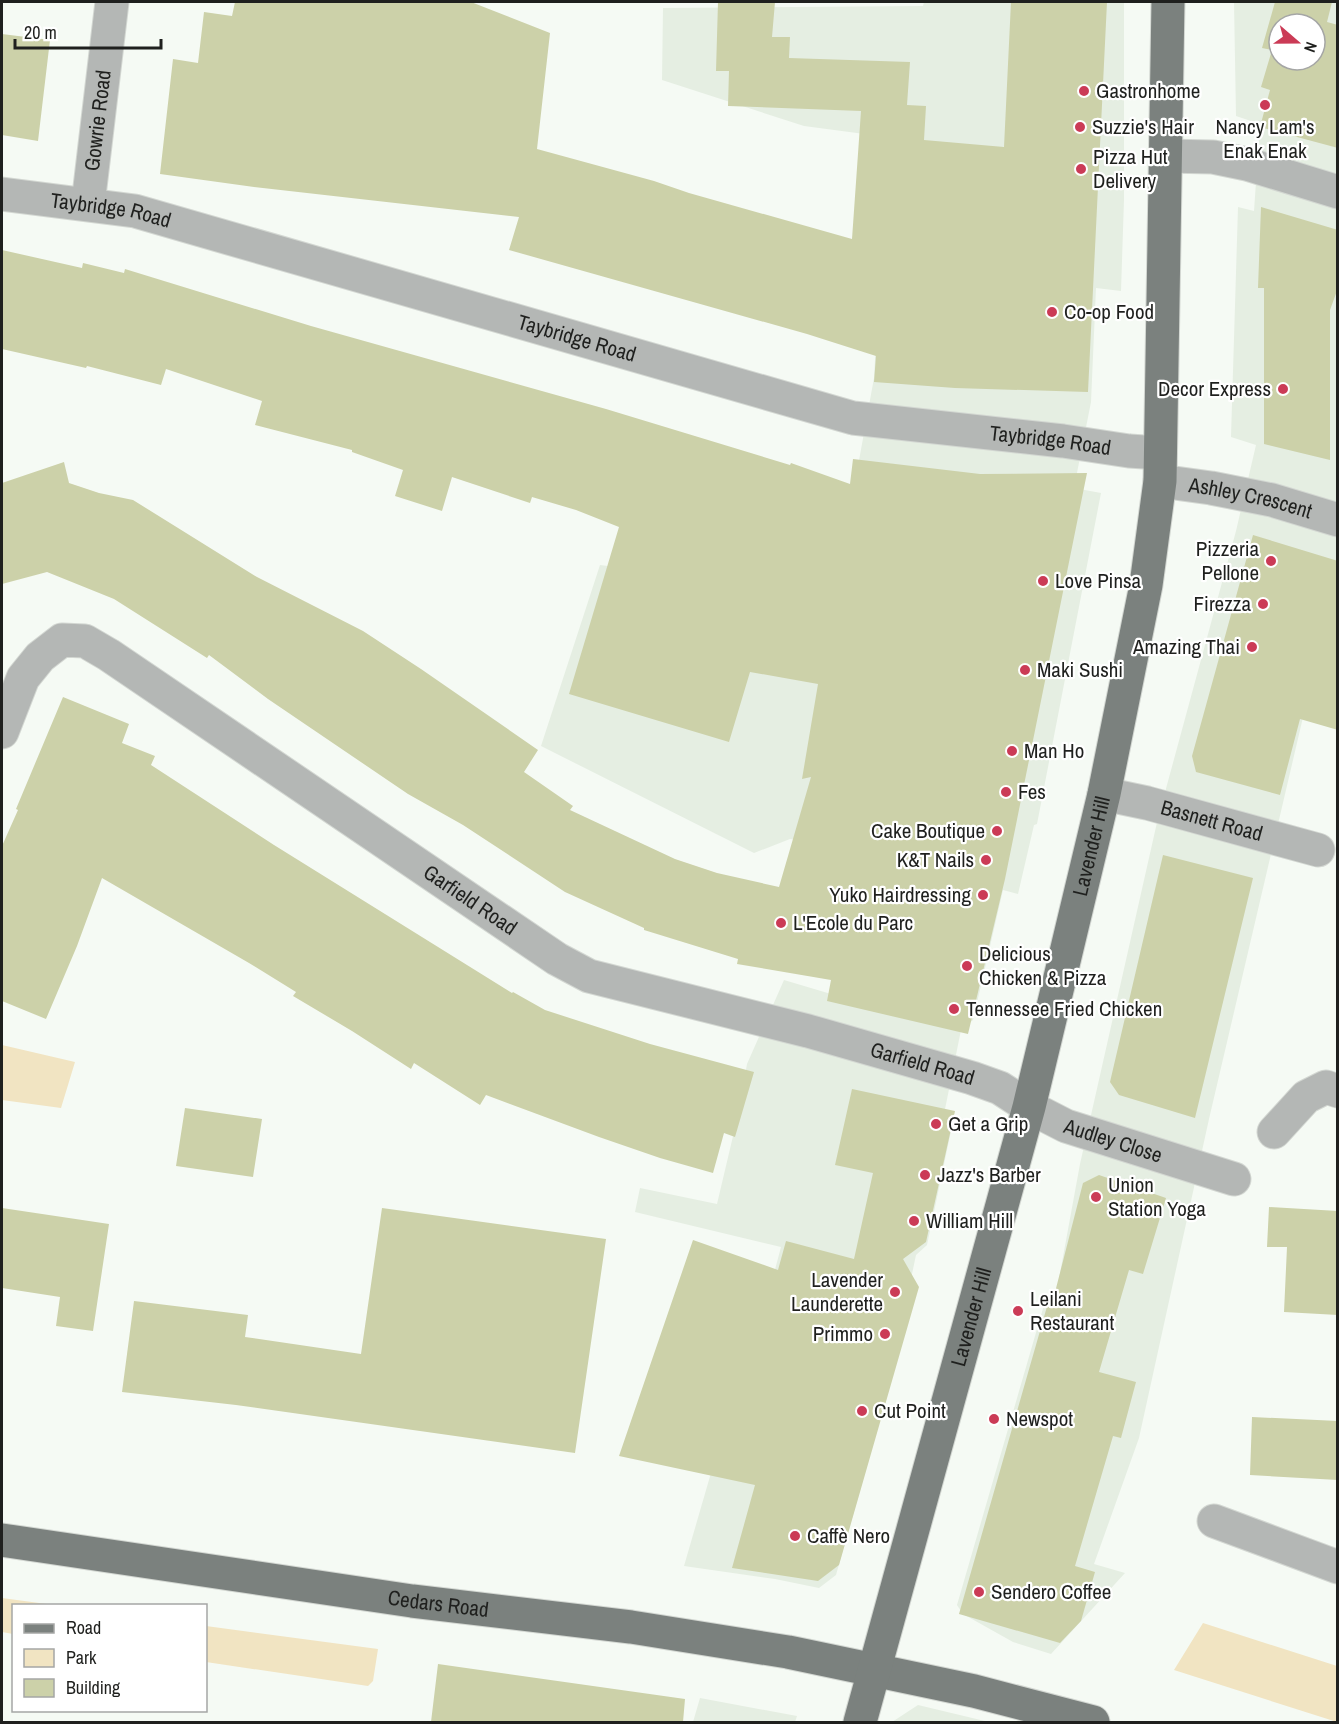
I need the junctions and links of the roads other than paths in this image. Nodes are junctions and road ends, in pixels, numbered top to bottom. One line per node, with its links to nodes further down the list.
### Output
1 (112, 2): 6 (street, Gowrie Road)
2 (1168, 2): 3 (main road, Lavender Hill)
3 (1166, 156): 4 (street); 7 (main road, Lavender Hill)
4 (1338, 192)
5 (2, 194): 6 (street, Taybridge Road)
6 (88, 204): 7 (street, Taybridge Road)
7 (1160, 467): 8 (street, Ashley Crescent); 10 (main road, Lavender Hill)
8 (1338, 520)
9 (2, 732): 13 (street, Garfield Road)
10 (1104, 794): 11 (street, Basnett Road); 13 (main road, Lavender Hill)
11 (1318, 850)
12 (1338, 1091): 14 (street)
13 (1029, 1107): 15 (street, Audley Close); 19 (main road, Lavender Hill)
14 (1274, 1132)
15 (1234, 1179)
16 (1214, 1521): 18 (street)
17 (2, 1540): 19 (main road, Cedars Road)
18 (1338, 1567)
19 (874, 1669): 20 (main road, Lavender Hill); 21 (main road, Cedars Road)
20 (860, 1722)
21 (1093, 1722)

